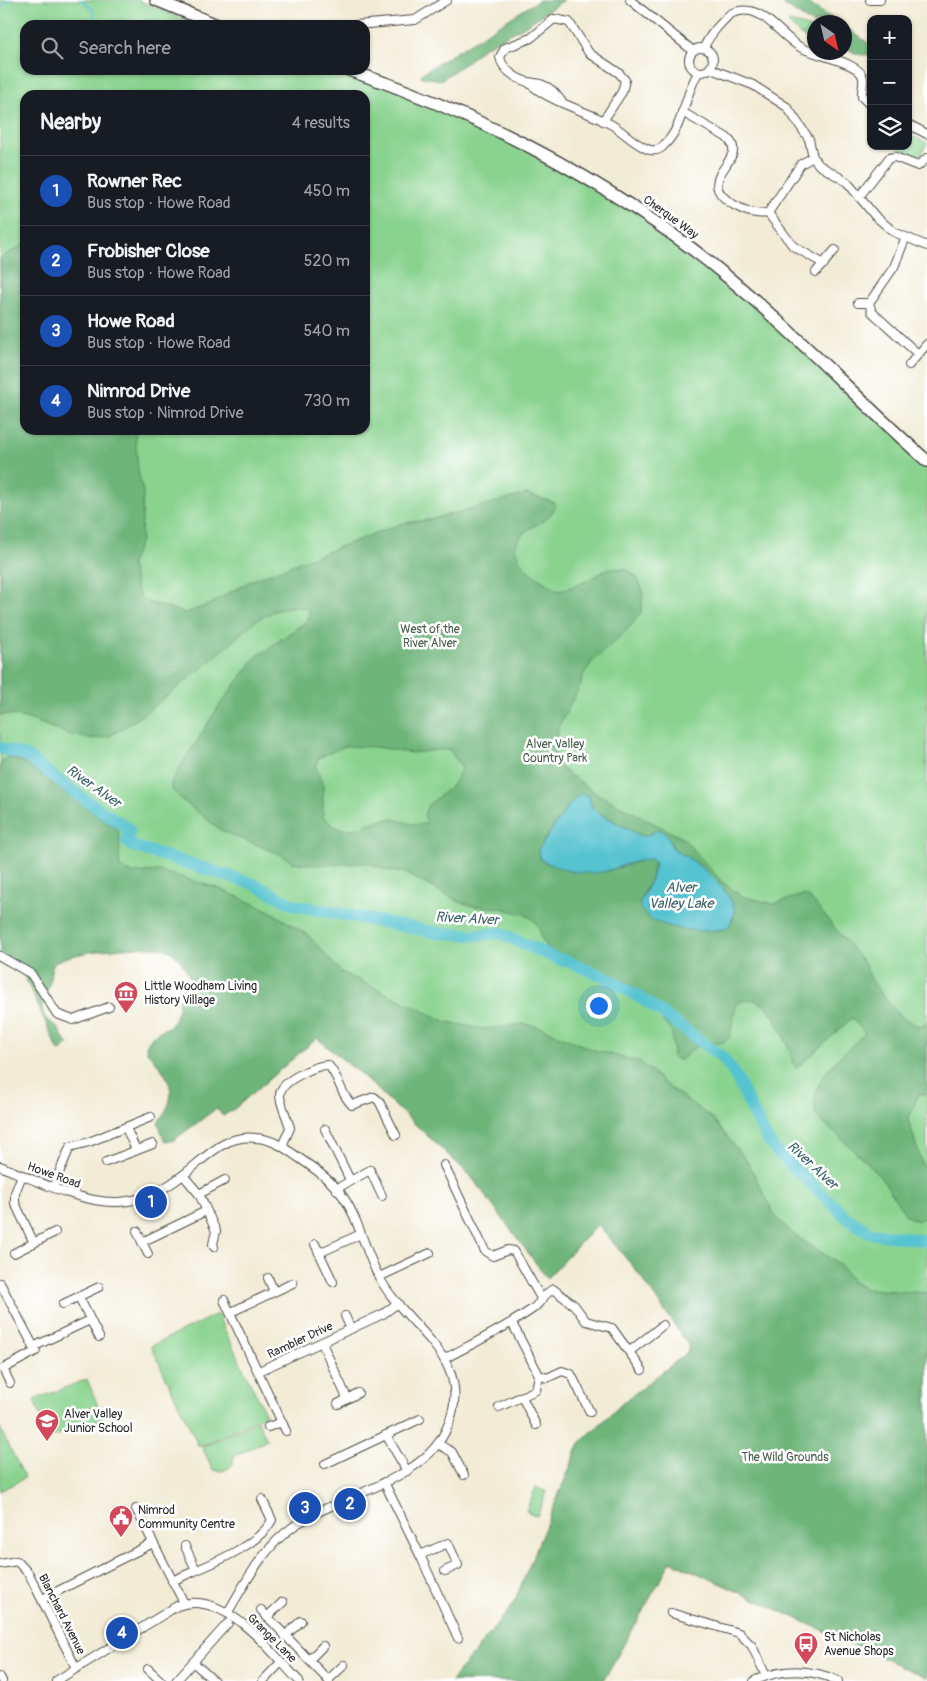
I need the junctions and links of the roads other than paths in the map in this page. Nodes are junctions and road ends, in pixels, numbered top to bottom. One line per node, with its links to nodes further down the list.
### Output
1 (156, 0): 8 (street)
2 (447, 0): 9 (street)
3 (630, 0): 11 (street)
4 (870, 0): 5 (street)
5 (880, 0)
6 (745, 2): 10 (street)
7 (761, 6): 15 (street)
8 (205, 20)
9 (370, 24)
10 (704, 47): 11 (street); 12 (street)
11 (692, 50): 13 (street)
12 (711, 68): 13 (street); 20 (street)
13 (698, 73): 16 (street)
14 (362, 75): 34 (street, Cherque Way)
15 (870, 105)
16 (682, 112): 17 (street); 23 (street)
17 (603, 121): 17 (street)
18 (912, 126): 19 (street)
19 (927, 134)
20 (813, 157): 22 (street); 23 (street)
21 (927, 158): 22 (street)
22 (859, 196): 24 (street)
23 (768, 213): 27 (street)
24 (905, 239): 25 (street); 30 (street)
25 (927, 246)
26 (835, 250): 27 (street)
27 (824, 264): 28 (street)
28 (816, 272)
29 (858, 303): 30 (street)
30 (869, 303): 32 (street)
31 (927, 344): 32 (street)
32 (918, 354): 33 (street)
33 (909, 365)
34 (927, 461)
35 (0, 956): 36 (street)
36 (109, 1007)
37 (151, 1117): 38 (street)
38 (126, 1128): 43 (street); 51 (street)
39 (325, 1129): 50 (street)
40 (396, 1135): 42 (street)
41 (153, 1144): 43 (street)
42 (282, 1146): 48 (street, Howe Road); 52 (street, Howe Road)
43 (136, 1150): 44 (street)
44 (106, 1162)
45 (444, 1165): 76 (street)
46 (0, 1166): 47 (street, Howe Road)
47 (22, 1175): 51 (street, Howe Road); 60 (street)
48 (183, 1175): 51 (street, Howe Road); 53 (street)
49 (226, 1180): 53 (street)
50 (350, 1180): 52 (street); 54 (street)
51 (54, 1186)
52 (336, 1189): 58 (street, Howe Road)
53 (199, 1194): 55 (street)
54 (382, 1196)
55 (206, 1211): 59 (street); 62 (street)
56 (137, 1231): 59 (street)
57 (55, 1232): 60 (street)
58 (361, 1234): 64 (street); 67 (street, Howe Road)
59 (142, 1242): 66 (street)
60 (34, 1243): 63 (street)
61 (315, 1244): 64 (street)
62 (214, 1247)
63 (14, 1253)
64 (319, 1253): 69 (street)
65 (430, 1253): 67 (street)
66 (148, 1254)
67 (379, 1277): 77 (street, Howe Road)
68 (268, 1278): 73 (street)
69 (333, 1282)
70 (0, 1283): 87 (street)
71 (292, 1283): 73 (street)
72 (98, 1287): 74 (street)
73 (274, 1292): 79 (street)
74 (79, 1297): 78 (street); 81 (street)
75 (224, 1300): 79 (street)
76 (542, 1300): 82 (street); 88 (street)
77 (398, 1303): 84 (street, Rambler Drive); 89 (street, Howe Road)
78 (63, 1304)
79 (231, 1312): 91 (street)
80 (345, 1316): 84 (street, Rambler Drive)
81 (90, 1320): 85 (street); 87 (street)
82 (512, 1322): 89 (street); 92 (street)
83 (663, 1325): 88 (street)
84 (351, 1329): 86 (street, Rambler Drive)
85 (99, 1337)
86 (322, 1343): 91 (street, Rambler Drive); 96 (street)
87 (34, 1347): 93 (street)
88 (630, 1350): 90 (street)
89 (444, 1359): 106 (street, Howe Road)
90 (642, 1370)
91 (259, 1371): 101 (street)
92 (539, 1375): 95 (street); 99 (street)
93 (10, 1383)
94 (358, 1393): 96 (street)
95 (522, 1397): 98 (street); 102 (street)
96 (347, 1398): 97 (street)
97 (338, 1404)
98 (499, 1407)
99 (590, 1412)
100 (420, 1419): 105 (street)
101 (282, 1422): 103 (street); 104 (street)
102 (536, 1425)
103 (268, 1428)
104 (286, 1431)
105 (386, 1435): 107 (street); 108 (street)
106 (438, 1444): 108 (street, Howe Road); 109 (street)
107 (325, 1464)
108 (406, 1471): 110 (street, Howe Road)
109 (464, 1475)
110 (384, 1482): 115 (street); 124 (street, Howe Road)
111 (262, 1499): 117 (street)
112 (136, 1509): 113 (street)
113 (153, 1543): 119 (street); 120 (street)
114 (185, 1546): 117 (street)
115 (420, 1555): 118 (street); 130 (street)
116 (0, 1564): 120 (street, Blanchard Avenue)
117 (196, 1570): 119 (street)
118 (446, 1571)
119 (172, 1581): 122 (street)
120 (42, 1599): 136 (street, Blanchard Avenue)
121 (283, 1602): 126 (street)
122 (184, 1603): 124 (street); 136 (street)
123 (260, 1610): 126 (street)
124 (228, 1612): 134 (street, Grange Lane)
125 (671, 1613): 138 (street)
126 (267, 1617): 129 (street)
127 (300, 1621): 129 (street)
128 (228, 1623): 133 (street)
129 (285, 1636): 132 (street)
130 (458, 1638)
131 (323, 1646): 132 (street)
132 (309, 1660): 140 (street)
133 (193, 1662): 144 (street); 145 (street)
134 (281, 1662): 146 (street); 147 (street, Grange Lane)
135 (344, 1665): 140 (street)
136 (76, 1668): 142 (street)
137 (148, 1669): 143 (street)
138 (766, 1676): 148 (street); 149 (street)
139 (0, 1677): 141 (street)
140 (329, 1680)
141 (2, 1681)
142 (56, 1681)
143 (161, 1681)
144 (176, 1681)
145 (214, 1681)
146 (263, 1681)
147 (299, 1681)
148 (754, 1681)
149 (838, 1681)

